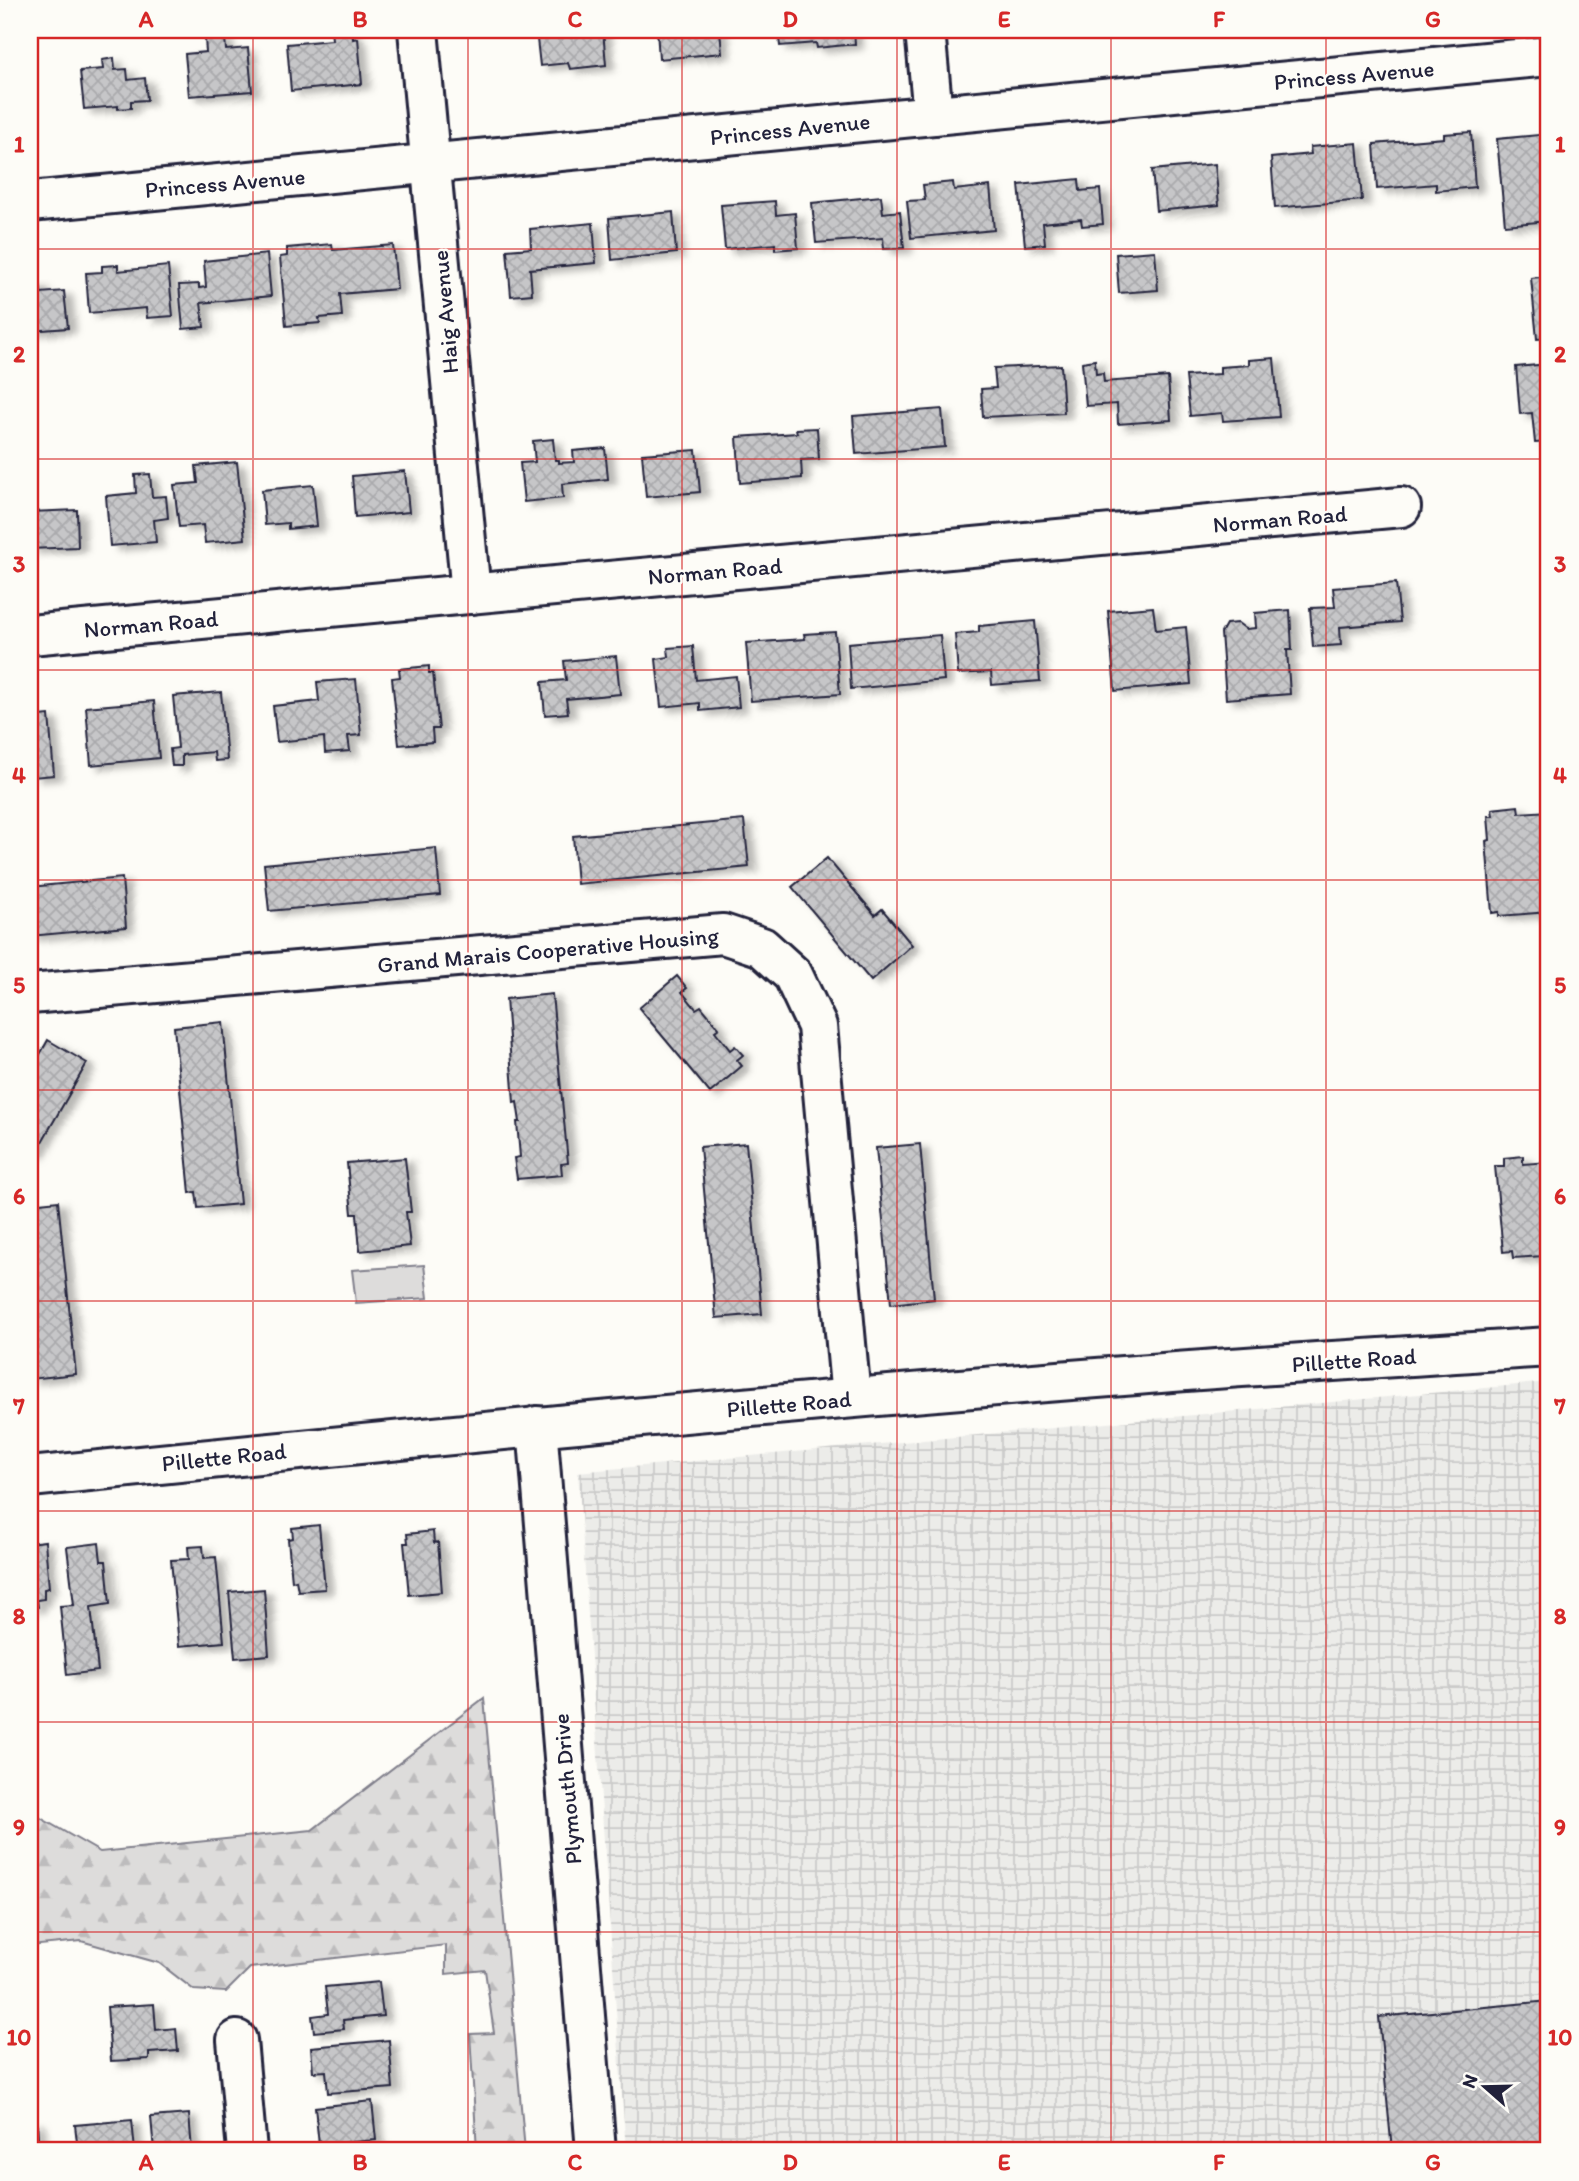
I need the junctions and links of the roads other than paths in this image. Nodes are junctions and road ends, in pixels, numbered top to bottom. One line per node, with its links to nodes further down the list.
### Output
1 (418, 30): 5 (street, Haig Avenue)
2 (925, 30): 4 (street)
3 (1549, 56): 4 (street, Princess Avenue)
4 (933, 115): 5 (street, Princess Avenue)
5 (431, 163): 6 (street, Princess Avenue); 8 (street, Haig Avenue)
6 (30, 202)
7 (1401, 508): 8 (street, Norman Road)
8 (471, 594): 9 (street, Norman Road)
9 (30, 635)
10 (30, 994): 12 (street, Grand Marais Cooperative Housing)
11 (1549, 1348): 12 (street, Pillette Road)
12 (851, 1398): 13 (street, Pillette Road)
13 (537, 1426): 14 (street, Pillette Road); 17 (street, Plymouth Drive)
14 (30, 1477)
15 (237, 2040): 16 (street)
16 (247, 2151)
17 (596, 2151)

